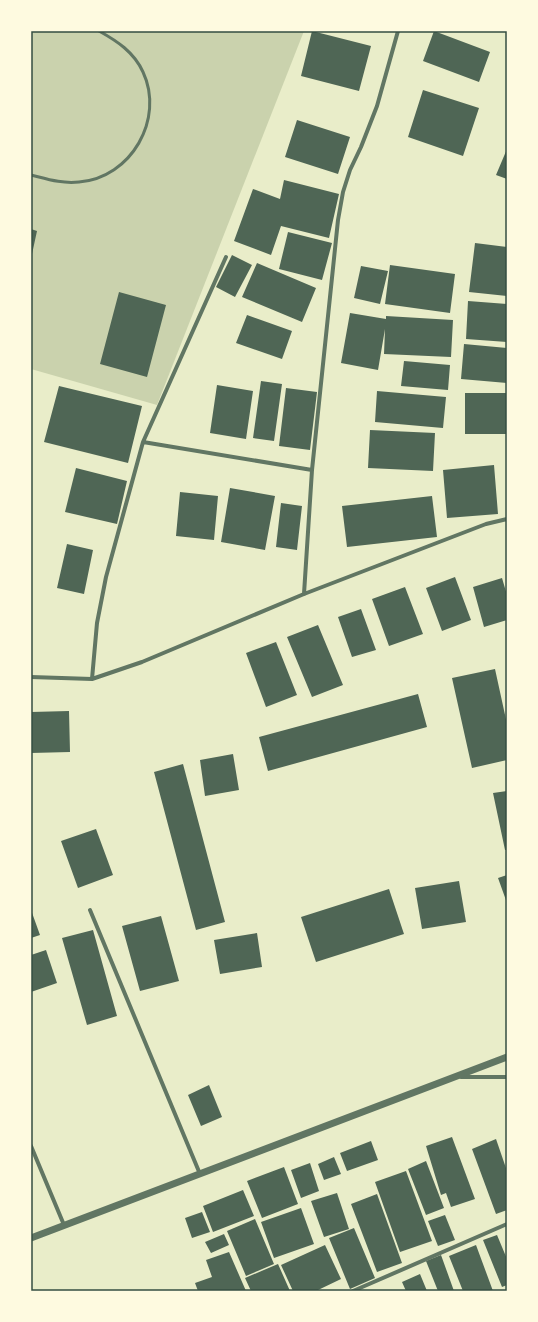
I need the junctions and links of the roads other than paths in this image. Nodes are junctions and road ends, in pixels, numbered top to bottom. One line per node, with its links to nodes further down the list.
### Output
1 (99, 31): 3 (lane)
2 (398, 31): 6 (street)
3 (31, 175)
4 (226, 257): 5 (street)
5 (143, 442): 6 (street); 10 (street)
6 (312, 470): 8 (street)
7 (507, 519): 8 (street)
8 (304, 594): 10 (street)
9 (31, 677): 10 (street)
10 (92, 679)
11 (90, 910): 16 (street)
12 (507, 1057): 13 (street)
13 (456, 1077): 14 (street); 16 (street)
14 (507, 1077)
15 (31, 1146): 18 (street)
16 (200, 1174): 18 (street)
17 (507, 1224): 20 (street)
18 (64, 1225): 19 (street)
19 (31, 1238)
20 (354, 1291)

